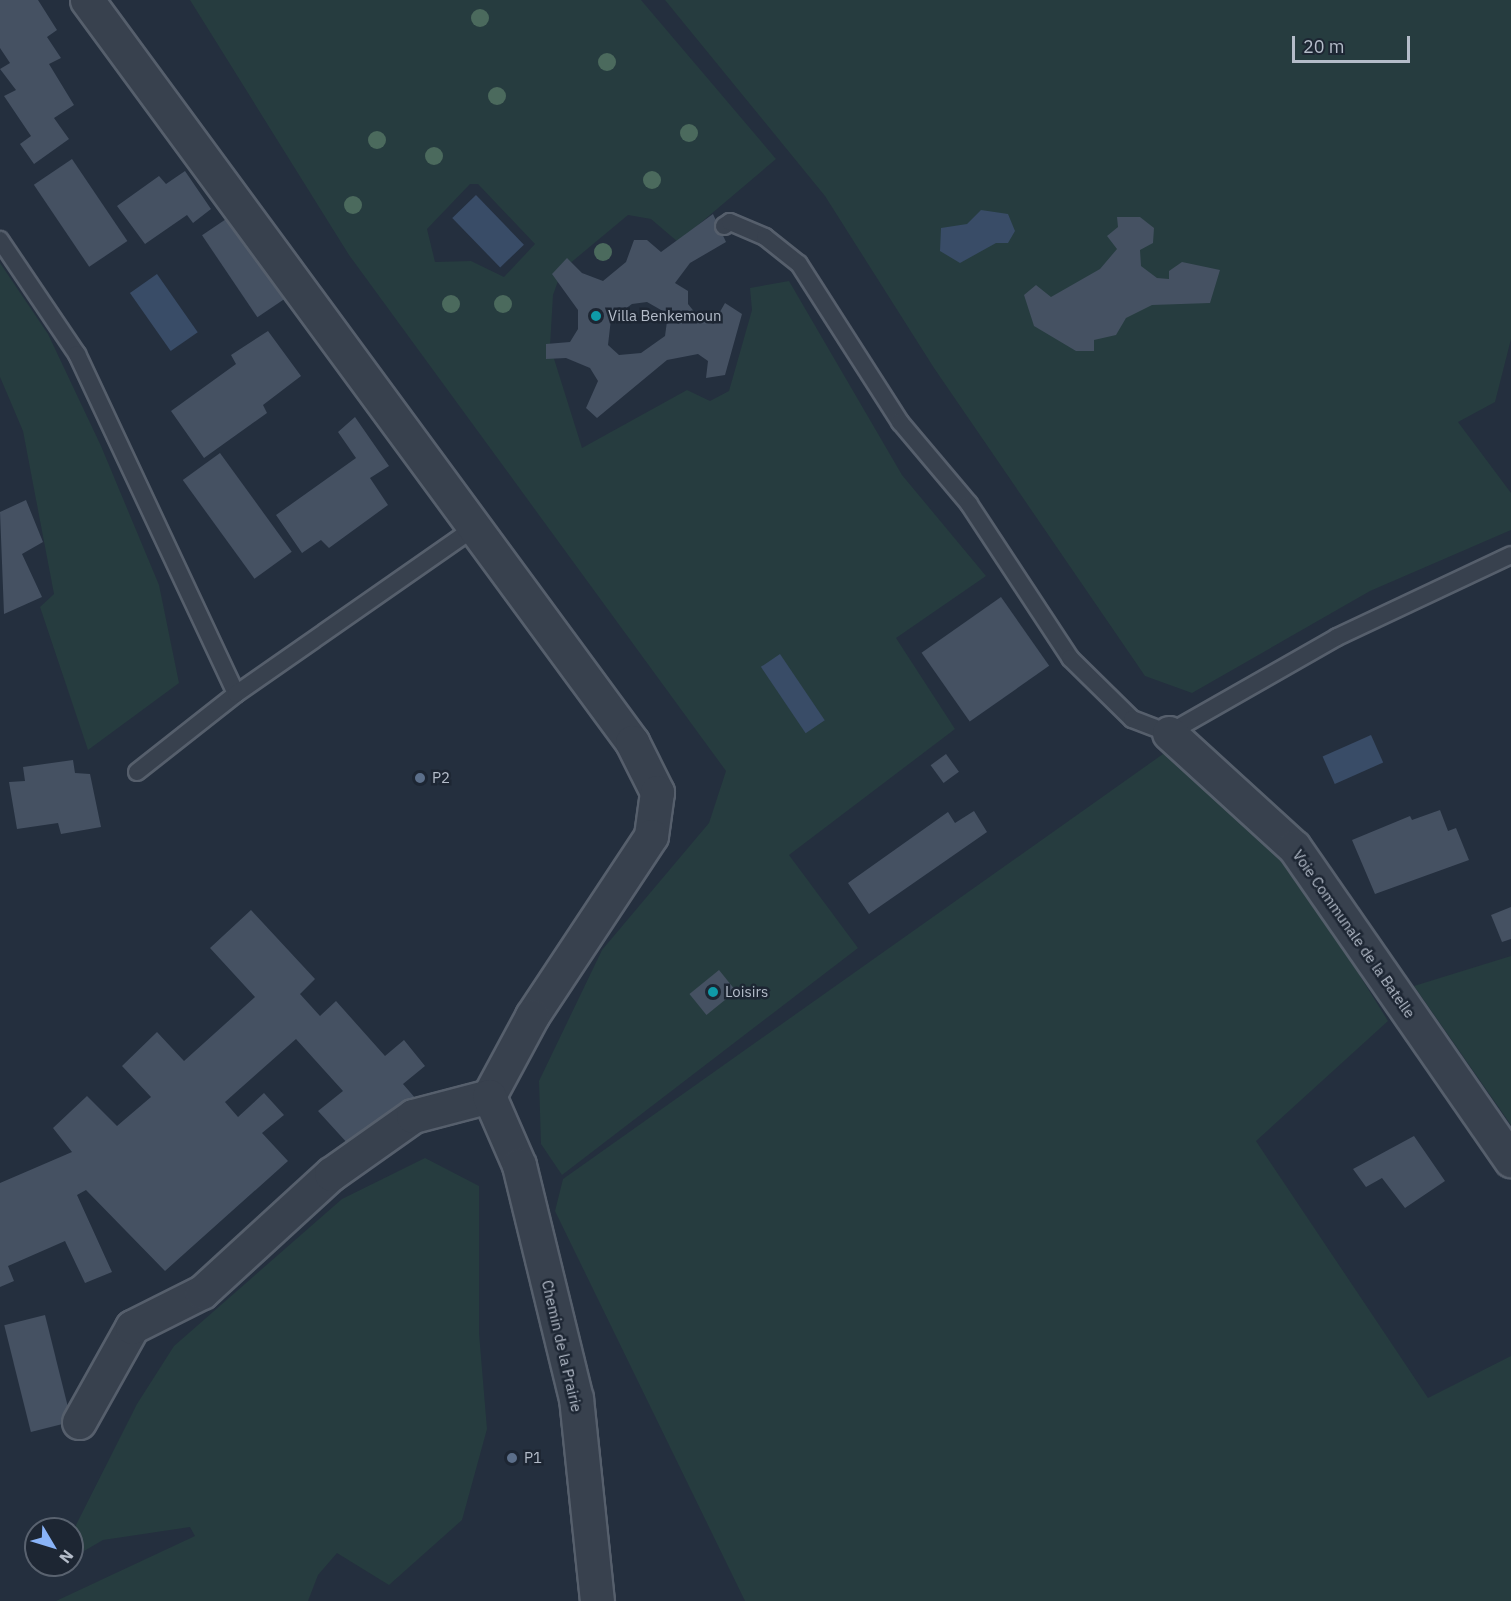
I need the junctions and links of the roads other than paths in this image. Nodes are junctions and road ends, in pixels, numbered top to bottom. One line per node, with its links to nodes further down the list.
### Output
1 (87, 0): 4 (street)
2 (724, 226): 7 (lane)
3 (0, 240): 6 (lane)
4 (474, 528): 6 (lane); 9 (street)
5 (1511, 555): 7 (lane)
6 (236, 694): 8 (lane)
7 (1169, 733): 10 (street, Voie Communale de la Batelle)
8 (137, 772)
9 (489, 1096): 11 (street); 12 (street, Chemin de la Prairie)
10 (1511, 1160)
11 (78, 1422)
12 (597, 1601)

